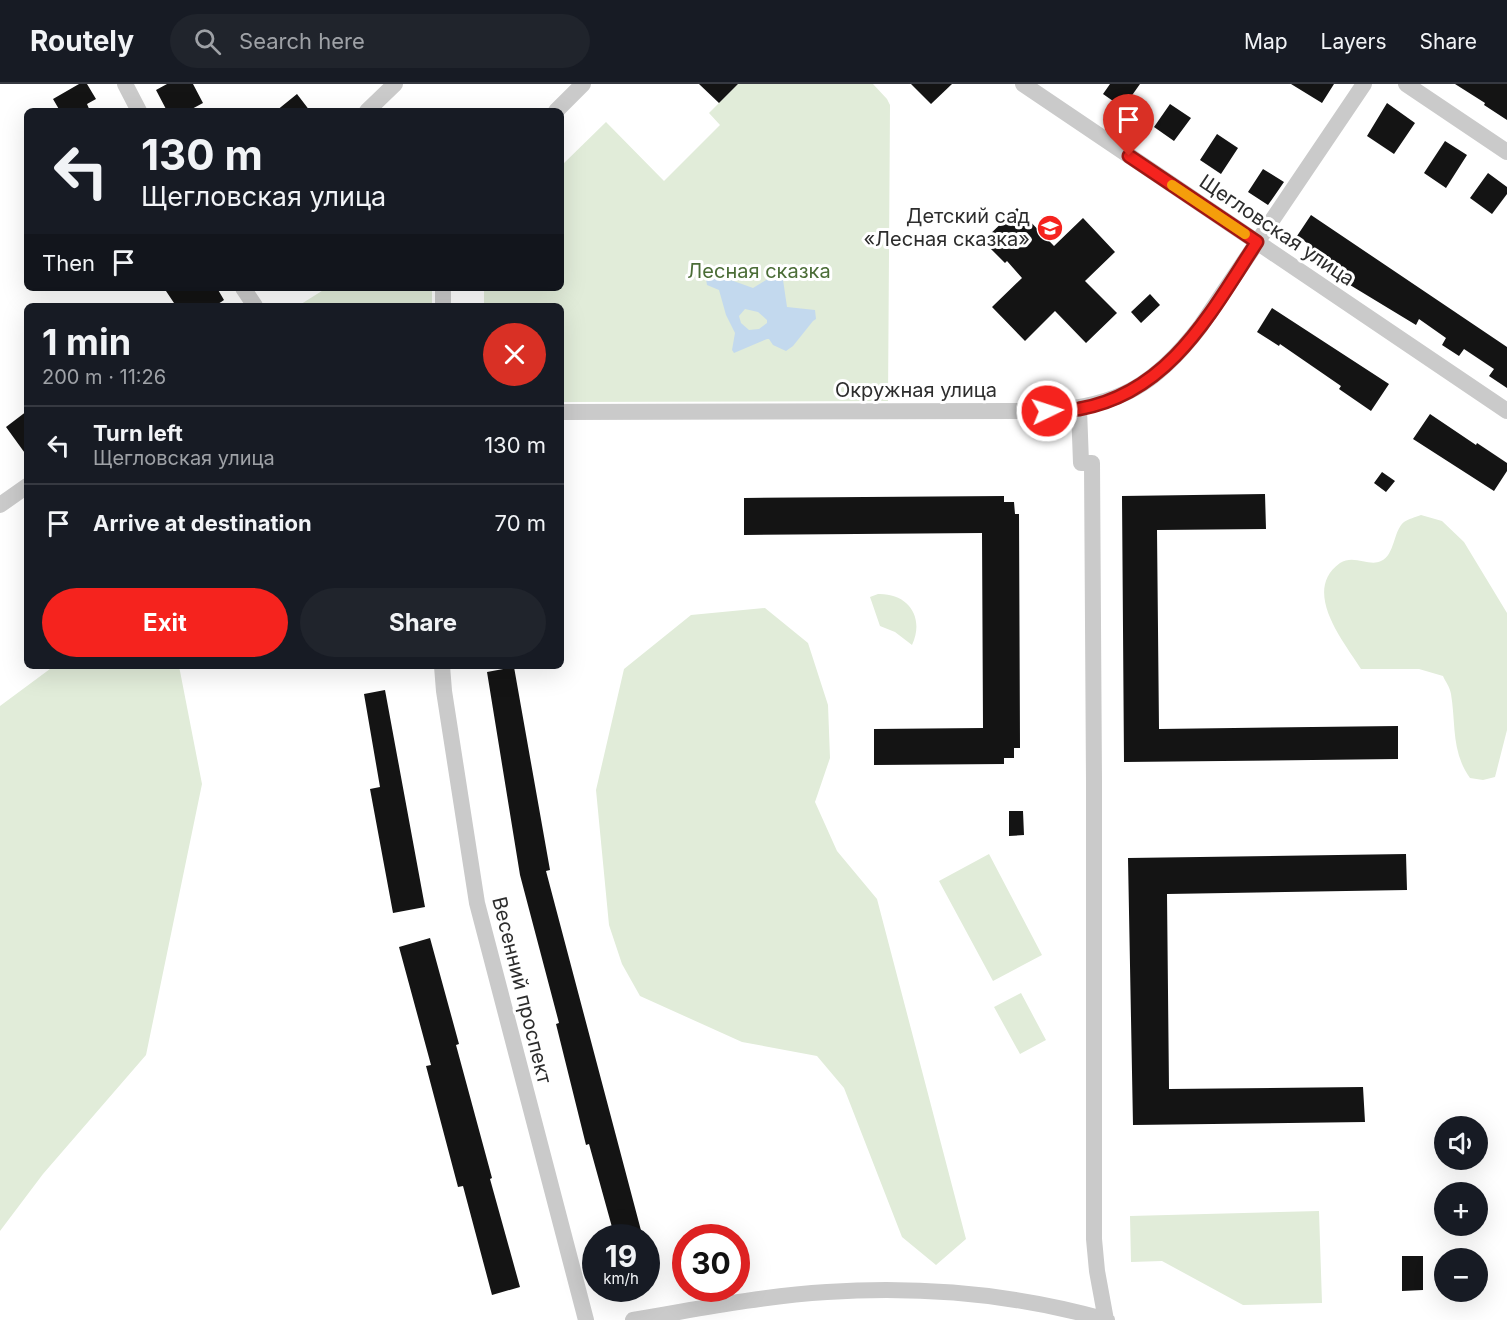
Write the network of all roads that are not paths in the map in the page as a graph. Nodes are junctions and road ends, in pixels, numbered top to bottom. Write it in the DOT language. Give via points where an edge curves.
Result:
graph roads {
  1 [pos="124,84"];
  2 [pos="395,84"];
  3 [pos="583,84"];
  4 [pos="1023,84"];
  5 [pos="1364,84"];
  6 [pos="1406,84"];
  7 [pos="137,108"];
  8 [pos="370,108"];
  9 [pos="559,108"];
  10 [pos="1507,152"];
  11 [pos="1257,242"];
  12 [pos="1079,409"];
  13 [pos="1507,411"];
  14 [pos="564,412"];
  15 [pos="24,488"];
  16 [pos="0,505"];
  17 [pos="442,669"];
  18 [pos="586,1320"];
  19 [pos="633,1320"];
  20 [pos="1106,1320"];
  1 -- 7 [label="street"];
  2 -- 8 [label="street"];
  3 -- 9 [label="street"];
  4 -- 11 [label="street, Щегловская улица"];
  5 -- 11 [label="street, Окружная улица"];
  6 -- 10 [label="street"];
  11 -- 12 [label="street, Окружная улица" via="1179,354 1141,386"];
  11 -- 13 [label="street, Щегловская улица"];
  12 -- 14 [label="street, Окружная улица"];
  12 -- 20 [label="street" via="1081,463 1092,463 1094,1239"];
  15 -- 16 [label="street"];
  17 -- 18 [label="street, Весенний проспект" via="477,903"];
  19 -- 20 [label="street" via="795,1295 897,1290 1013,1300"];
}
